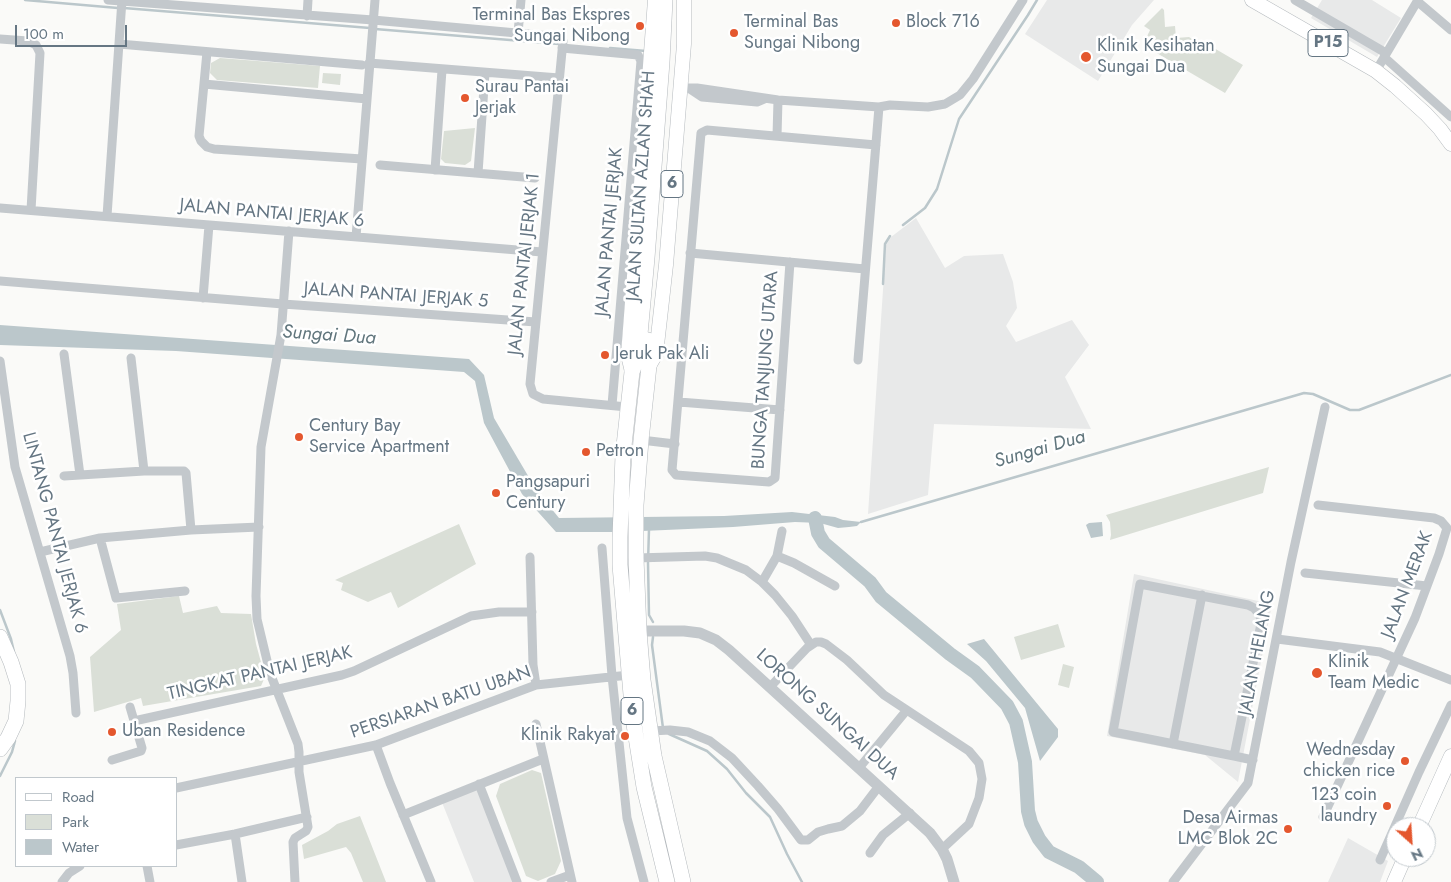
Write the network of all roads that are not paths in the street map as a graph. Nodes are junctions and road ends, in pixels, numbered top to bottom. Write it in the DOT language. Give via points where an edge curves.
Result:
graph roads {
  1 [pos="108,0"];
  2 [pos="308,0"];
  3 [pos="375,0"];
  4 [pos="521,0"];
  5 [pos="1023,0"];
  6 [pos="1252,0"];
  7 [pos="1295,0"];
  8 [pos="1418,1"];
  9 [pos="659,2"];
  10 [pos="680,3"];
  11 [pos="122,4"];
  12 [pos="307,16"];
  13 [pos="373,24"];
  14 [pos="1451,30"];
  15 [pos="518,33"];
  16 [pos="0,39"];
  17 [pos="119,44"];
  18 [pos="563,45"];
  19 [pos="207,52"];
  20 [pos="1385,55"];
  21 [pos="366,64"];
  22 [pos="442,70"];
  23 [pos="1376,71"];
  24 [pos="485,73"];
  25 [pos="559,78"];
  26 [pos="204,84"];
  27 [pos="685,89"];
  28 [pos="366,99"];
  29 [pos="778,100"];
  30 [pos="879,107"];
  31 [pos="1451,117"];
  32 [pos="777,136"];
  33 [pos="1451,144"];
  34 [pos="876,145"];
  35 [pos="362,159"];
  36 [pos="380,165"];
  37 [pos="435,170"];
  38 [pos="478,173"];
  39 [pos="535,178"];
  40 [pos="0,208"];
  41 [pos="31,210"];
  42 [pos="107,216"];
  43 [pos="209,225"];
  44 [pos="289,231"];
  45 [pos="356,237"];
  46 [pos="542,252"];
  47 [pos="690,253"];
  48 [pos="651,258"];
  49 [pos="790,262"];
  50 [pos="865,269"];
  51 [pos="0,281"];
  52 [pos="203,298"];
  53 [pos="283,304"];
  54 [pos="536,322"];
  55 [pos="64,354"];
  56 [pos="131,358"];
  57 [pos="858,360"];
  58 [pos="0,361"];
  59 [pos="649,366"];
  60 [pos="632,372"];
  61 [pos="679,402"];
  62 [pos="620,406"];
  63 [pos="1325,407"];
  64 [pos="780,410"];
  65 [pos="641,440"];
  66 [pos="675,444"];
  67 [pos="144,471"];
  68 [pos="80,475"];
  69 [pos="64,476"];
  70 [pos="1318,505"];
  71 [pos="259,527"];
  72 [pos="191,530"];
  73 [pos="782,531"];
  74 [pos="100,538"];
  75 [pos="602,548"];
  76 [pos="40,552"];
  77 [pos="777,556"];
  78 [pos="530,557"];
  79 [pos="645,557"];
  80 [pos="1305,572"];
  81 [pos="762,582"];
  82 [pos="835,586"];
  83 [pos="1427,586"];
  84 [pos="185,591"];
  85 [pos="1202,596"];
  86 [pos="532,612"];
  87 [pos="639,631"];
  88 [pos="0,637"];
  89 [pos="1277,639"];
  90 [pos="811,645"];
  91 [pos="1397,658"];
  92 [pos="629,675"];
  93 [pos="612,676"];
  94 [pos="1451,680"];
  95 [pos="536,685"];
  96 [pos="770,687"];
  97 [pos="275,689"];
  98 [pos="1451,705"];
  99 [pos="130,707"];
  100 [pos="906,711"];
  101 [pos="76,713"];
  102 [pos="134,721"];
  103 [pos="536,724"];
  104 [pos="660,730"];
  105 [pos="1174,744"];
  106 [pos="376,745"];
  107 [pos="0,749"];
  108 [pos="1234,756"];
  109 [pos="1451,756"];
  110 [pos="543,759"];
  111 [pos="112,760"];
  112 [pos="1253,760"];
  113 [pos="299,762"];
  114 [pos="859,768"];
  115 [pos="479,784"];
  116 [pos="879,786"];
  117 [pos="178,788"];
  118 [pos="910,813"];
  119 [pos="403,815"];
  120 [pos="307,817"];
  121 [pos="1424,817"];
  122 [pos="1324,818"];
  123 [pos="235,834"];
  124 [pos="178,845"];
  125 [pos="942,849"];
  126 [pos="870,853"];
  127 [pos="1380,860"];
  128 [pos="78,867"];
  129 [pos="147,867"];
  130 [pos="1401,867"];
  131 [pos="571,878"];
  132 [pos="62,882"];
  133 [pos="150,882"];
  134 [pos="242,882"];
  135 [pos="295,882"];
  136 [pos="431,882"];
  137 [pos="518,882"];
  138 [pos="551,882"];
  139 [pos="644,882"];
  140 [pos="667,882"];
  141 [pos="683,882"];
  142 [pos="954,882"];
  143 [pos="1173,882"];
  144 [pos="1394,882"];
  1 -- 11 [label="street"];
  2 -- 12 [label="street"];
  3 -- 13 [label="street"];
  4 -- 15 [label="street"];
  5 -- 30 [label="street" via="973,80 953,100 928,107"];
  6 -- 23 [label="main road, P15"];
  7 -- 20 [label="street"];
  8 -- 14 [label="street"];
  8 -- 20 [label="street"];
  9 -- 48 [label="highway, JALAN SULTAN AZLAN SHAH / 6" via="662,62"];
  9 -- 60 [label="main road, JALAN SULTAN AZLAN SHAH / 6" via="628,355"];
  10 -- 27 [label="main road, JALAN SULTAN AZLAN SHAH / 6"];
  10 -- 48 [label="highway, JALAN SULTAN AZLAN SHAH / 6"];
  11 -- 12 [label="street"];
  11 -- 17 [label="street"];
  12 -- 13 [label="street"];
  13 -- 15 [label="street"];
  13 -- 21 [label="street"];
  15 -- 18 [label="street" via="559,36"];
  16 -- 41 [label="street" via="28,41 36,45 40,53"];
  17 -- 19 [label="street"];
  17 -- 42 [label="street"];
  18 -- 25 [label="street, JALAN PANTAI JERJAK 1"];
  18 -- 62 [label="street, JALAN PANTAI JERJAK" via="638,55 641,61"];
  19 -- 21 [label="street"];
  19 -- 26 [label="street"];
  20 -- 23 [label="street"];
  20 -- 31 [label="street"];
  21 -- 22 [label="street"];
  21 -- 28 [label="street"];
  22 -- 24 [label="street"];
  22 -- 37 [label="street"];
  23 -- 33 [label="main road, P15" via="1426,114"];
  24 -- 25 [label="street"];
  24 -- 38 [label="street"];
  25 -- 46 [label="street, JALAN PANTAI JERJAK 1"];
  26 -- 28 [label="street"];
  26 -- 35 [label="street" via="199,136 207,147"];
  27 -- 29 [label="street"];
  27 -- 59 [label="main road, JALAN SULTAN AZLAN SHAH / 6" via="656,354"];
  28 -- 35 [label="street"];
  29 -- 30 [label="street"];
  29 -- 32 [label="street"];
  30 -- 34 [label="street"];
  32 -- 34 [label="street"];
  32 -- 47 [label="street" via="702,132"];
  34 -- 50 [label="street"];
  35 -- 45 [label="street"];
  36 -- 37 [label="street"];
  37 -- 38 [label="street"];
  38 -- 39 [label="street"];
  40 -- 41 [label="street, JALAN PANTAI JERJAK 6"];
  41 -- 42 [label="street, JALAN PANTAI JERJAK 6"];
  42 -- 43 [label="street, JALAN PANTAI JERJAK 6"];
  43 -- 44 [label="street, JALAN PANTAI JERJAK 6"];
  43 -- 52 [label="street"];
  44 -- 45 [label="street, JALAN PANTAI JERJAK 6"];
  44 -- 53 [label="street"];
  45 -- 46 [label="street, JALAN PANTAI JERJAK 6"];
  46 -- 54 [label="street, JALAN PANTAI JERJAK 1"];
  47 -- 49 [label="street"];
  47 -- 61 [label="street"];
  48 -- 59 [label="highway, JALAN SULTAN AZLAN SHAH / 6" via="646,354"];
  48 -- 60 [label="highway, JALAN SULTAN AZLAN SHAH / 6" via="638,356"];
  49 -- 50 [label="street"];
  49 -- 64 [label="street, BUNGA TANJUNG UTARA"];
  50 -- 57 [label="street"];
  51 -- 52 [label="street, JALAN PANTAI JERJAK 5"];
  52 -- 53 [label="street, JALAN PANTAI JERJAK 5"];
  53 -- 54 [label="street, JALAN PANTAI JERJAK 5"];
  53 -- 71 [label="street" via="281,335 262,447"];
  54 -- 62 [label="street, JALAN PANTAI JERJAK 1" via="530,384 533,394 543,399"];
  55 -- 68 [label="street"];
  56 -- 67 [label="street"];
  58 -- 76 [label="street, LINTANG PANTAI JERJAK 6" via="15,467"];
  59 -- 65 [label="highway, JALAN SULTAN AZLAN SHAH / 6"];
  60 -- 62 [label="highway, JALAN SULTAN AZLAN SHAH / 6"];
  61 -- 64 [label="street"];
  61 -- 66 [label="street"];
  62 -- 92 [label="highway, JALAN SULTAN AZLAN SHAH / 6" via="620,565"];
  63 -- 89 [label="street, JALAN HELANG"];
  64 -- 66 [label="street, BUNGA TANJUNG UTARA" via="774,480 769,482 676,475 672,470"];
  65 -- 66 [label="street"];
  65 -- 79 [label="highway, JALAN SULTAN AZLAN SHAH / 6" via="636,537"];
  67 -- 68 [label="street"];
  67 -- 72 [label="street" via="186,472"];
  68 -- 69 [label="street"];
  70 -- 83 [label="street, JALAN MERAK" via="1441,521 1447,528"];
  71 -- 72 [label="street"];
  71 -- 97 [label="street" via="257,619"];
  72 -- 74 [label="street"];
  73 -- 77 [label="street"];
  74 -- 76 [label="street"];
  74 -- 84 [label="street" via="116,598"];
  75 -- 93 [label="street"];
  76 -- 101 [label="street, LINTANG PANTAI JERJAK 6" via="72,664"];
  77 -- 81 [label="street"];
  77 -- 82 [label="street"];
  78 -- 86 [label="street"];
  79 -- 81 [label="street" via="717,558 746,570"];
  79 -- 87 [label="highway, JALAN SULTAN AZLAN SHAH / 6"];
  80 -- 83 [label="street"];
  81 -- 90 [label="street" via="792,616"];
  83 -- 91 [label="street, JALAN MERAK"];
  85 -- 105 [label="street"];
  85 -- 105 [label="street" via="1140,584 1112,732"];
  85 -- 108 [label="street" via="1248,605 1258,611 1262,620"];
  86 -- 95 [label="street"];
  86 -- 97 [label="street, TINGKAT PANTAI JERJAK" via="471,616 354,671"];
  87 -- 96 [label="street, LORONG SUNGAI DUA" via="700,633 729,650"];
  87 -- 104 [label="highway, JALAN SULTAN AZLAN SHAH / 6" via="643,680"];
  88 -- 107 [label="highway" via="18,684 16,720"];
  89 -- 91 [label="street" via="1374,651"];
  89 -- 112 [label="street, JALAN HELANG"];
  90 -- 96 [label="street"];
  90 -- 100 [label="street" via="826,644"];
  91 -- 94 [label="street"];
  91 -- 122 [label="street, JALAN MERAK"];
  92 -- 93 [label="street, PERSIARAN BATU UBAN"];
  92 -- 140 [label="highway, JALAN SULTAN AZLAN SHAH / 6" via="638,750"];
  93 -- 95 [label="street, PERSIARAN BATU UBAN"];
  93 -- 139 [label="street" via="627,818"];
  95 -- 106 [label="street, PERSIARAN BATU UBAN"];
  96 -- 114 [label="street, LORONG SUNGAI DUA"];
  97 -- 102 [label="street, TINGKAT PANTAI JERJAK"];
  97 -- 113 [label="street" via="298,744"];
  98 -- 127 [label="street"];
  99 -- 102 [label="street"];
  100 -- 114 [label="street"];
  100 -- 125 [label="street" via="969,751 979,763 982,779 979,798 969,824"];
  102 -- 111 [label="street" via="141,751"];
  103 -- 110 [label="street"];
  104 -- 116 [label="street" via="688,732 710,741 732,758 801,840 808,840 828,828 842,826"];
  104 -- 141 [label="highway, JALAN SULTAN AZLAN SHAH / 6" via="660,786"];
  105 -- 108 [label="street"];
  106 -- 113 [label="street, PERSIARAN BATU UBAN"];
  106 -- 119 [label="street"];
  108 -- 112 [label="street"];
  109 -- 121 [label="main road"];
  110 -- 115 [label="street"];
  110 -- 131 [label="street"];
  112 -- 143 [label="street, JALAN HELANG" via="1244,790"];
  113 -- 117 [label="street, PERSIARAN BATU UBAN"];
  113 -- 120 [label="street"];
  114 -- 116 [label="street, LORONG SUNGAI DUA"];
  115 -- 119 [label="street"];
  115 -- 137 [label="street"];
  116 -- 118 [label="street, LORONG SUNGAI DUA"];
  118 -- 125 [label="street, LORONG SUNGAI DUA"];
  118 -- 126 [label="street" via="883,835"];
  119 -- 136 [label="street"];
  120 -- 123 [label="street"];
  120 -- 135 [label="street" via="306,831 294,842"];
  123 -- 124 [label="street"];
  123 -- 134 [label="street"];
  125 -- 142 [label="street, LORONG SUNGAI DUA"];
  128 -- 132 [label="street" via="69,872"];
  129 -- 133 [label="street"];
  130 -- 144 [label="main road"];
  131 -- 138 [label="street"];
}
